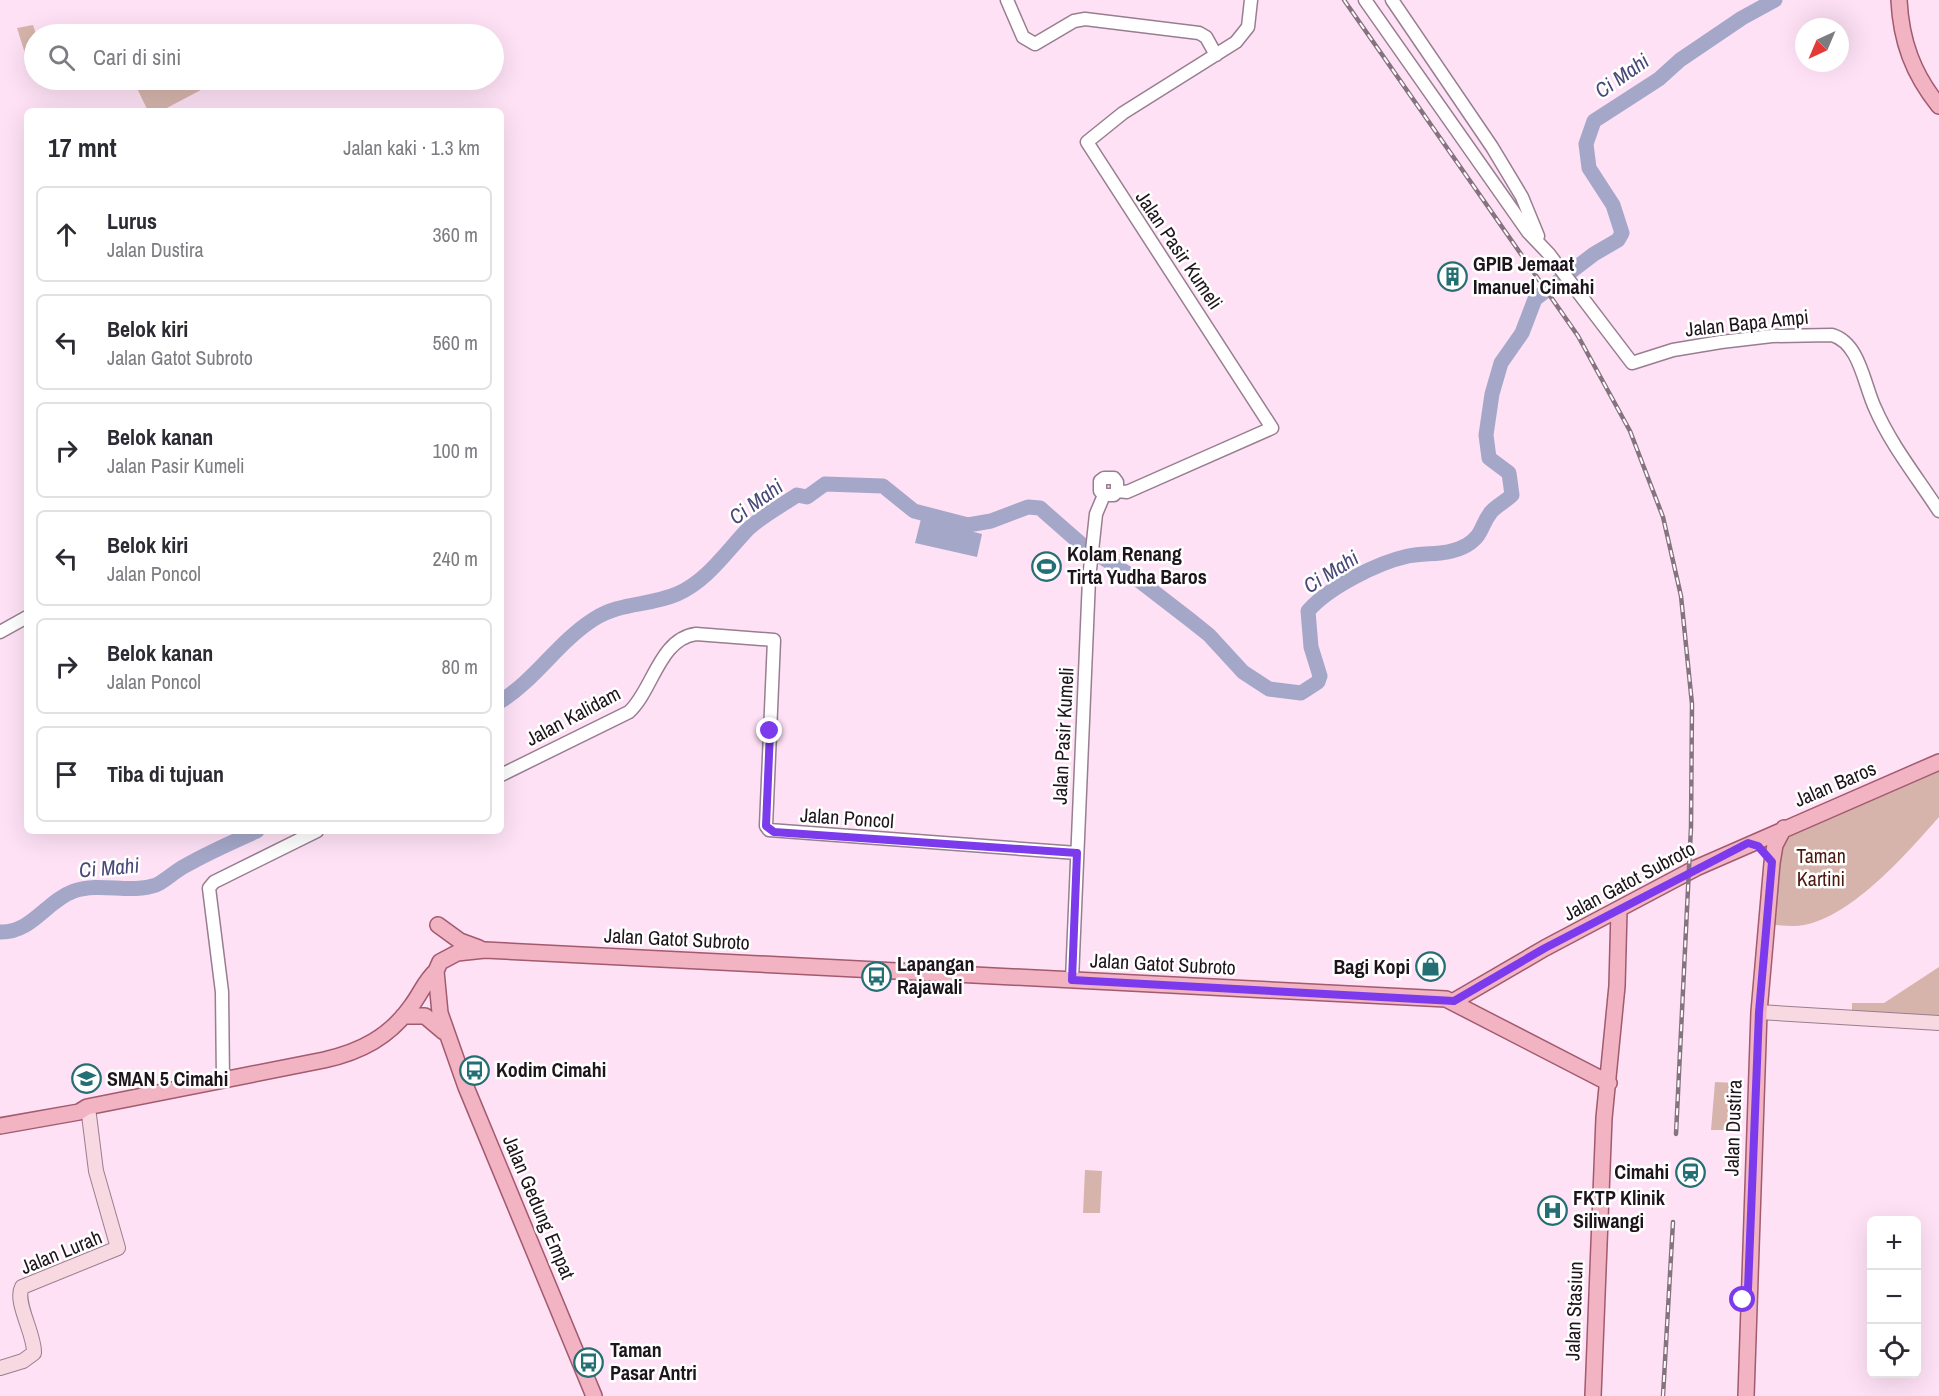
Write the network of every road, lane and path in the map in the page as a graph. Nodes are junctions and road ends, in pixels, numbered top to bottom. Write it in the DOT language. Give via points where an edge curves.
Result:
graph roads {
  1 [pos="1007,0"];
  2 [pos="1251,0"];
  3 [pos="1365,0"];
  4 [pos="1392,0"];
  5 [pos="1899,0"];
  6 [pos="1216,55"];
  7 [pos="1939,106"];
  8 [pos="1550,254"];
  9 [pos="1939,511"];
  10 [pos="24,619"];
  11 [pos="0,632"];
  12 [pos="774,640"];
  13 [pos="1939,762"];
  14 [pos="504,774"];
  15 [pos="1784,828"];
  16 [pos="311,834"];
  17 [pos="1748,843"];
  18 [pos="1077,853"];
  19 [pos="1772,862"];
  20 [pos="1619,910"];
  21 [pos="438,925"];
  22 [pos="485,950"];
  23 [pos="437,978"];
  24 [pos="1072,980"];
  25 [pos="1477,987"];
  26 [pos="1454,1001"];
  27 [pos="1474,1012"];
  28 [pos="1759,1012"];
  29 [pos="410,1016"];
  30 [pos="1939,1023"];
  31 [pos="446,1034"];
  32 [pos="1608,1083"];
  33 [pos="218,1085"];
  34 [pos="84,1114"];
  35 [pos="0,1126"];
  36 [pos="1748,1289"];
  37 [pos="0,1368"];
  38 [pos="593,1392"];
  39 [pos="605,1396"];
  40 [pos="1593,1396"];
  41 [pos="1737,1396"];
  42 [pos="1746,1396"];
  1 -- 6 [label="street" via="1023,37 1035,44 1074,21 1085,19 1199,33 1206,37"];
  2 -- 6 [label="street, Jalan Pasir Kumeli" via="1248,27 1243,35"];
  3 -- 8 [label="street, Jalan Bapa Ampi" via="1528,232"];
  4 -- 8 [label="street, Jalan Bapa Ampi" via="1492,147"];
  5 -- 7 [label="main road" via="1903,38 1911,64"];
  6 -- 18 [label="street, Jalan Pasir Kumeli" via="1123,113 1089,138 1087,145 1272,428 1127,492 1104,495 1096,514 1092,549"];
  8 -- 9 [label="street, Jalan Bapa Ampi" via="1632,363 1673,350 1757,338 1832,335 1843,339 1860,366 1884,426"];
  10 -- 11 [label="street"];
  12 -- 14 [label="street, Jalan Kalidam" via="684,636 667,652 643,697 629,712"];
  12 -- 18 [label="street, Jalan Poncol" via="766,826 769,830"];
  13 -- 15 [label="main road, Jalan Baros"];
  15 -- 17 [label="main road, Jalan Baros"];
  15 -- 19 [label="main road, Jalan Dustira"];
  16 -- 33 [label="street" via="209,888 222,992"];
  17 -- 19 [label="main road" via="1758,846"];
  17 -- 20 [label="main road, Jalan Gatot Subroto"];
  18 -- 24 [label="street, Jalan Pasir Kumeli"];
  19 -- 28 [label="main road, Jalan Dustira"];
  20 -- 25 [label="main road, Jalan Gatot Subroto"];
  20 -- 32 [label="main road, Jalan Stasiun"];
  21 -- 22 [label="main road" via="460,941"];
  22 -- 23 [label="main road, Jalan Gatot Subroto" via="447,957 440,962"];
  22 -- 24 [label="main road, Jalan Gatot Subroto"];
  23 -- 29 [label="main road, Jalan Gatot Subroto" via="427,979"];
  23 -- 31 [label="main road, Jalan Gedung Empat"];
  24 -- 26 [label="main road, Jalan Gatot Subroto"];
  25 -- 26 [label="main road, Jalan Gatot Subroto"];
  25 -- 27 [label="main road" via="1470,997"];
  26 -- 27 [label="main road"];
  27 -- 32 [label="main road"];
  28 -- 30 [label="main road"];
  28 -- 36 [label="main road, Jalan Dustira"];
  29 -- 31 [label="main road" via="433,1020"];
  29 -- 33 [label="main road, Jalan Gatot Subroto" via="358,1051 282,1074"];
  31 -- 38 [label="main road, Jalan Gedung Empat"];
  32 -- 40 [label="main road, Jalan Stasiun"];
  33 -- 34 [label="main road, Jalan Gatot Subroto" via="87,1107"];
  34 -- 35 [label="main road, Jalan Gatot Subroto"];
  34 -- 37 [label="main road, Jalan Lurah" via="118,1248 22,1287 20,1296 34,1353"];
  36 -- 41 [label="main road" via="1743,1300"];
  36 -- 42 [label="main road, Jalan Dustira" via="1751,1301"];
  38 -- 39 [label="main road"];
}
